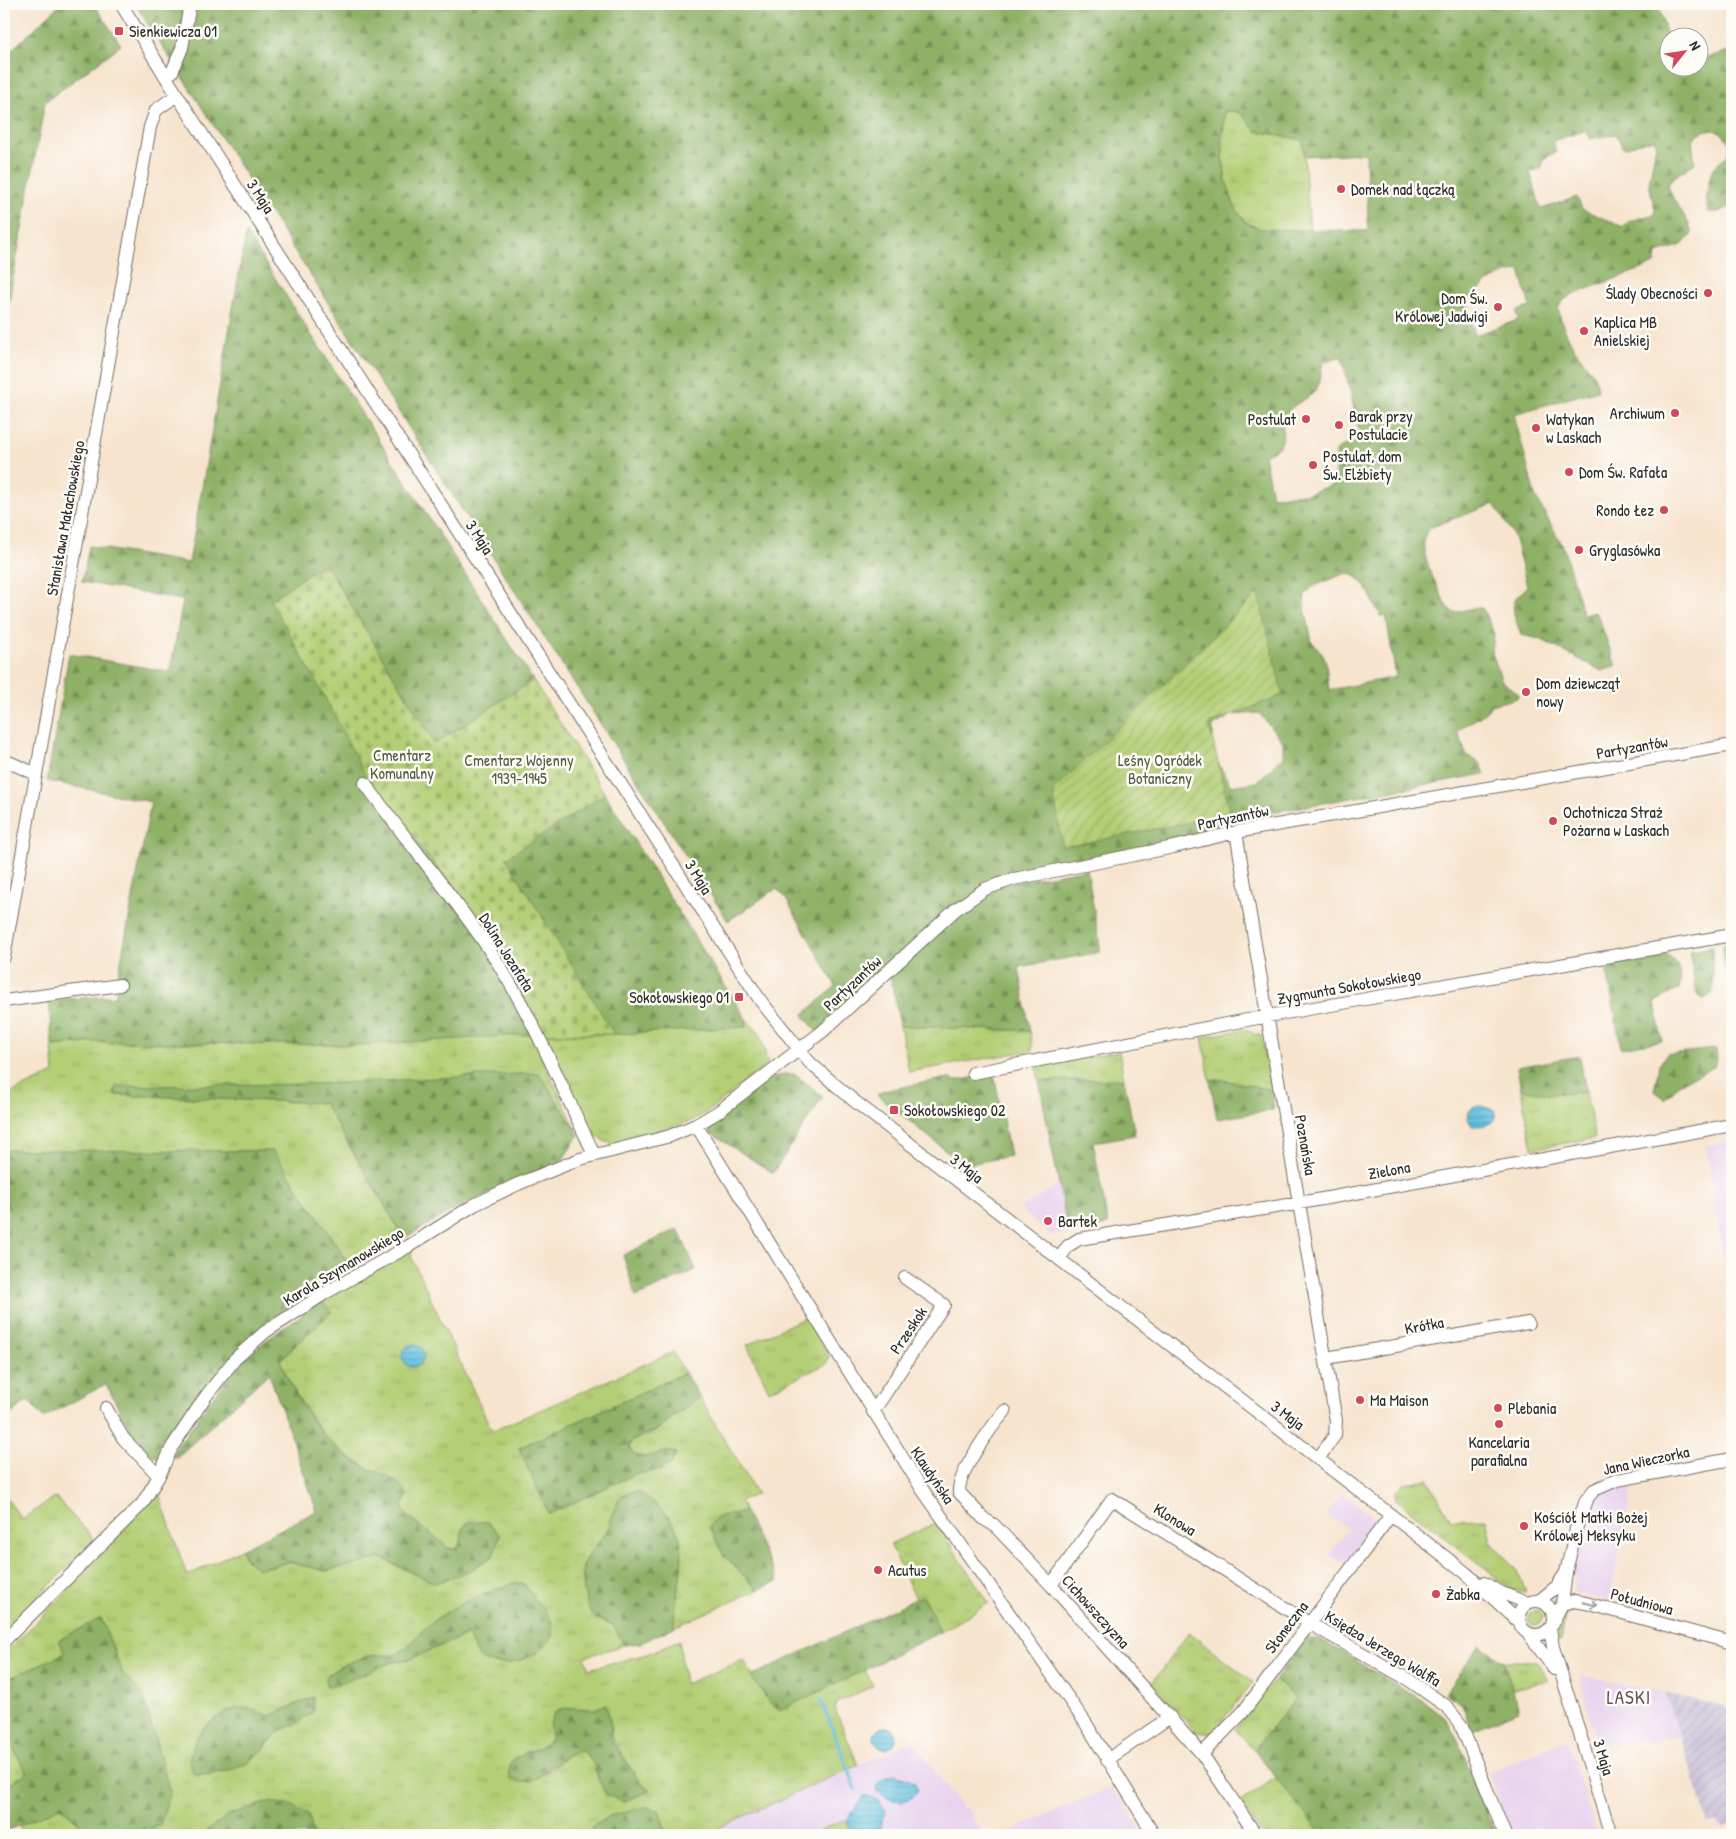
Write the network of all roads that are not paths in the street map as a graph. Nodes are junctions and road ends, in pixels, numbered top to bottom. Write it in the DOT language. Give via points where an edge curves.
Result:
graph roads {
  1 [pos="121,4"];
  2 [pos="190,4"];
  3 [pos="172,72"];
  4 [pos="177,95"];
  5 [pos="1732,745"];
  6 [pos="4,760"];
  7 [pos="36,774"];
  8 [pos="365,783"];
  9 [pos="1236,832"];
  10 [pos="1732,935"];
  11 [pos="4,957"];
  12 [pos="120,985"];
  13 [pos="4,1001"];
  14 [pos="1268,1016"];
  15 [pos="799,1050"];
  16 [pos="973,1073"];
  17 [pos="696,1125"];
  18 [pos="1732,1125"];
  19 [pos="594,1154"];
  20 [pos="1300,1203"];
  21 [pos="1059,1259"];
  22 [pos="905,1278"];
  23 [pos="1528,1323"];
  24 [pos="1326,1358"];
  25 [pos="106,1408"];
  26 [pos="1005,1411"];
  27 [pos="873,1412"];
  28 [pos="1318,1459"];
  29 [pos="1732,1459"];
  30 [pos="159,1476"];
  31 [pos="1391,1515"];
  32 [pos="1566,1572"];
  33 [pos="1466,1573"];
  34 [pos="1051,1585"];
  35 [pos="1533,1602"];
  36 [pos="1562,1604"];
  37 [pos="1310,1623"];
  38 [pos="1552,1625"];
  39 [pos="1524,1628"];
  40 [pos="4,1641"];
  41 [pos="1732,1642"];
  42 [pos="1565,1688"];
  43 [pos="1170,1717"];
  44 [pos="1202,1754"];
  45 [pos="1107,1760"];
  46 [pos="1154,1835"];
  47 [pos="1256,1835"];
  48 [pos="1505,1835"];
  49 [pos="1611,1835"];
  1 -- 4 [label="street, 3 Maja"];
  2 -- 3 [label="street" via="182,48"];
  4 -- 7 [label="street, Stanisława Małachowskiego" via="156,110 150,127"];
  4 -- 15 [label="street, 3 Maja" via="713,930 776,1023"];
  5 -- 9 [label="street, Partyzantów"];
  6 -- 7 [label="street"];
  7 -- 11 [label="street, Stanisława Małachowskiego"];
  8 -- 19 [label="street, Dolina Jozafata" via="442,884 513,988"];
  9 -- 14 [label="street, Poznańska"];
  9 -- 15 [label="street, Partyzantów" via="1014,879 985,889 956,910"];
  10 -- 14 [label="street, Zygmunta Sokołowskiego"];
  12 -- 13 [label="street"];
  14 -- 16 [label="street, Zygmunta Sokołowskiego"];
  14 -- 20 [label="street, Poznańska"];
  15 -- 17 [label="street, Karola Szymanowskiego"];
  15 -- 21 [label="street, 3 Maja" via="838,1088"];
  17 -- 19 [label="street, Karola Szymanowskiego" via="636,1146"];
  17 -- 27 [label="street, Klaudyńska"];
  18 -- 20 [label="street, Zielona"];
  19 -- 30 [label="street, Karola Szymanowskiego" via="474,1205 265,1332 235,1359 206,1396 172,1447"];
  20 -- 21 [label="street, Zielona" via="1079,1239 1068,1246"];
  20 -- 24 [label="street, Poznańska"];
  21 -- 28 [label="street, 3 Maja"];
  22 -- 27 [label="street, Przeskok" via="944,1305"];
  23 -- 24 [label="street, Krótka"];
  24 -- 28 [label="street, Poznańska" via="1336,1430"];
  25 -- 30 [label="street" via="123,1438"];
  26 -- 34 [label="street, Cichowszczyzna" via="994,1423 961,1478 959,1492"];
  27 -- 45 [label="street, Klaudyńska" via="922,1489 1085,1722"];
  28 -- 31 [label="street, 3 Maja"];
  29 -- 32 [label="street, Jana Wieczorka" via="1600,1486 1583,1508"];
  30 -- 40 [label="street, Karola Szymanowskiego" via="142,1504"];
  31 -- 33 [label="street, 3 Maja"];
  31 -- 37 [label="street, Słoneczna"];
  32 -- 35 [label="street, Jana Wieczorka" via="1557,1586"];
  32 -- 36 [label="street, Jana Wieczorka"];
  33 -- 35 [label="street, 3 Maja" via="1502,1594"];
  33 -- 39 [label="street, 3 Maja"];
  34 -- 37 [label="street, Klonowa" via="1112,1499"];
  34 -- 43 [label="street, Cichowszczyzna"];
  35 -- 38 [label="street" via="1549,1606"];
  35 -- 39 [label="street" via="1520,1612"];
  36 -- 38 [label="street"];
  36 -- 41 [label="street, Południowa, one-way" via="1586,1603"];
  37 -- 44 [label="street, Słoneczna" via="1243,1712"];
  37 -- 48 [label="street, Księdza Jerzego Wolffa" via="1409,1680 1446,1706 1461,1725"];
  38 -- 39 [label="street" via="1540,1635"];
  38 -- 42 [label="street, 3 Maja" via="1553,1647"];
  39 -- 42 [label="street, 3 Maja" via="1541,1648"];
  42 -- 49 [label="street, 3 Maja"];
  43 -- 44 [label="street, Cichowszczyzna"];
  43 -- 45 [label="street"];
  44 -- 47 [label="street, Cichowszczyzna"];
  45 -- 46 [label="street, Klaudyńska"];
}
